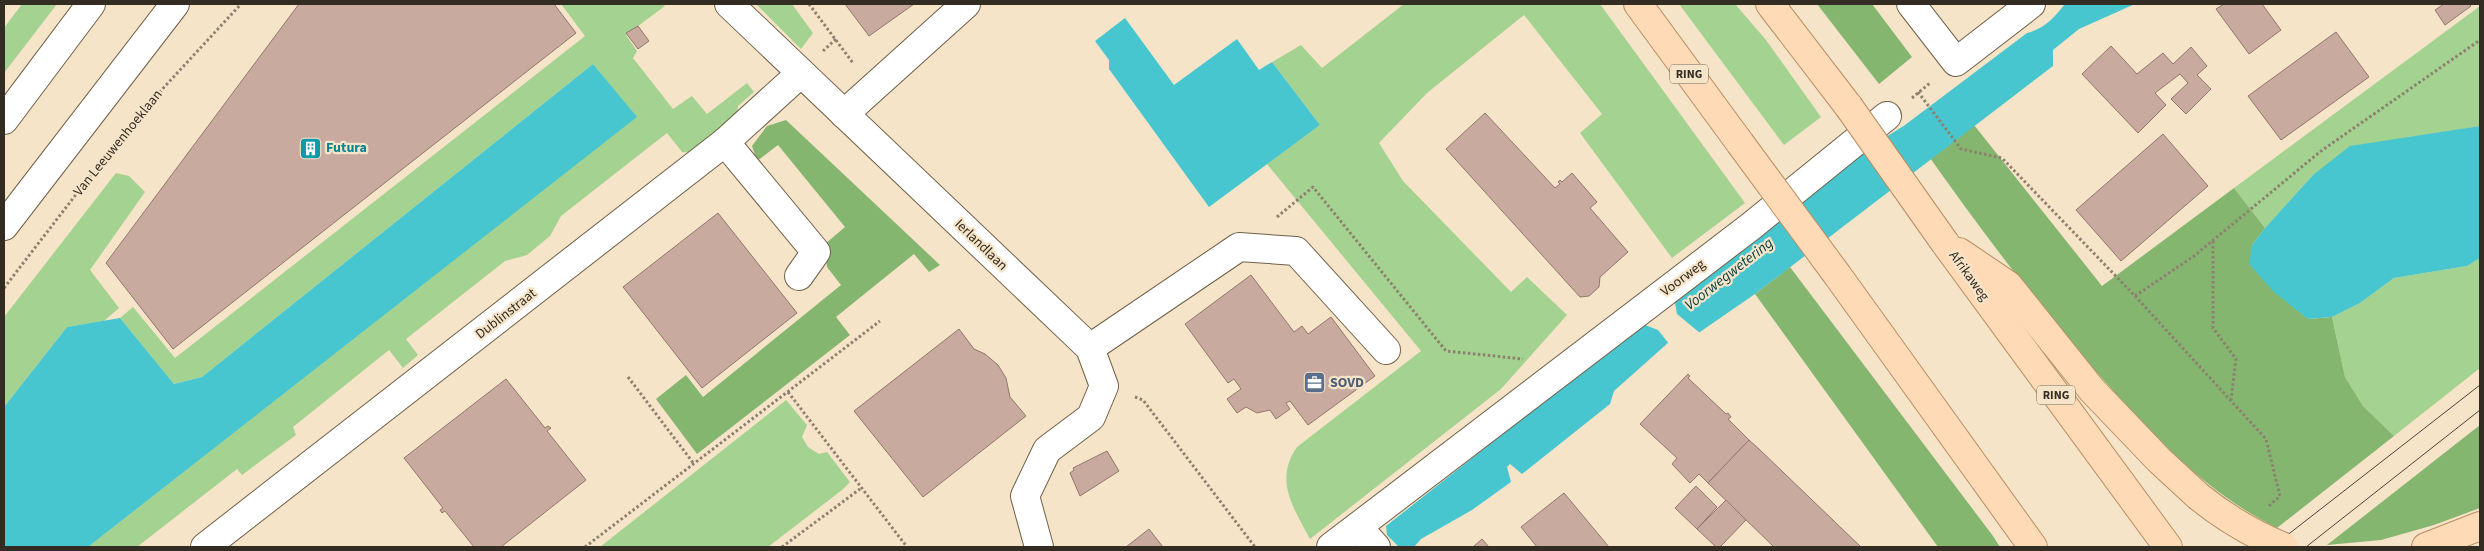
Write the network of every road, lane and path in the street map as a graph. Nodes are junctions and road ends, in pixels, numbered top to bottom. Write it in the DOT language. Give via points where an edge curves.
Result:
graph roads {
  1 [pos="91,4"];
  2 [pos="175,4"];
  3 [pos="241,4"];
  4 [pos="729,4"];
  5 [pos="966,4"];
  6 [pos="1638,4"];
  7 [pos="1770,4"];
  8 [pos="1911,4"];
  9 [pos="2031,4"];
  10 [pos="2480,40"];
  11 [pos="1956,62"];
  12 [pos="800,73"];
  13 [pos="1918,92"];
  14 [pos="844,114"];
  15 [pos="1887,116"];
  16 [pos="4,120"];
  17 [pos="725,142"];
  18 [pos="4,226"];
  19 [pos="2213,241"];
  20 [pos="1945,243"];
  21 [pos="1239,247"];
  22 [pos="799,276"];
  23 [pos="4,288"];
  24 [pos="2135,296"];
  25 [pos="880,320"];
  26 [pos="1090,348"];
  27 [pos="1386,350"];
  28 [pos="1572,364"];
  29 [pos="628,377"];
  30 [pos="1104,386"];
  31 [pos="788,392"];
  32 [pos="2231,401"];
  33 [pos="694,464"];
  34 [pos="860,489"];
  35 [pos="2266,508"];
  36 [pos="2480,526"];
  37 [pos="1366,536"];
  38 [pos="205,547"];
  39 [pos="585,547"];
  40 [pos="782,547"];
  41 [pos="907,547"];
  42 [pos="1039,547"];
  43 [pos="1255,547"];
  44 [pos="1332,547"];
  45 [pos="2033,547"];
  46 [pos="2168,547"];
  47 [pos="2284,547"];
  48 [pos="2426,547"];
  1 -- 16 [label="street"];
  2 -- 18 [label="street"];
  3 -- 23 [label="path, Van Leeuwenhoeklaan" via="131,123"];
  4 -- 12 [label="street, Ierlandlaan"];
  5 -- 14 [label="street"];
  6 -- 45 [label="main road, RING, bridge"];
  7 -- 20 [label="main road, Afrikaweg / RING, bridge" via="1849,107"];
  8 -- 11 [label="street"];
  9 -- 11 [label="street"];
  10 -- 19 [label="path" via="2321,151"];
  11 -- 13 [label="path"];
  12 -- 14 [label="street, Ierlandlaan"];
  12 -- 17 [label="street, Dublinstraat"];
  13 -- 15 [label="path"];
  13 -- 24 [label="path" via="1961,148 2002,158"];
  14 -- 26 [label="street, Ierlandlaan"];
  15 -- 28 [label="street, Voorweg"];
  17 -- 22 [label="street" via="816,252"];
  17 -- 38 [label="street, Dublinstraat"];
  19 -- 24 [label="path"];
  19 -- 32 [label="path" via="2214,328 2236,360"];
  20 -- 46 [label="main road, Afrikaweg / RING"];
  20 -- 47 [label="main road, bridge" via="2008,285 2092,390 2198,496 2251,533"];
  21 -- 26 [label="street"];
  21 -- 27 [label="street" via="1296,251"];
  21 -- 28 [label="path" via="1313,187 1446,351"];
  24 -- 32 [label="path"];
  25 -- 31 [label="path"];
  26 -- 30 [label="street, Ierlandlaan"];
  28 -- 37 [label="street, Voorweg"];
  29 -- 33 [label="path"];
  30 -- 42 [label="street" via="1091,417 1047,450 1025,496"];
  30 -- 43 [label="path" via="1143,400"];
  31 -- 33 [label="path"];
  31 -- 34 [label="path"];
  32 -- 35 [label="path" via="2266,439 2280,496"];
  33 -- 39 [label="path"];
  34 -- 40 [label="path"];
  34 -- 41 [label="path"];
  36 -- 48 [label="main road"];
  37 -- 44 [label="street, Voorweg"];
}
